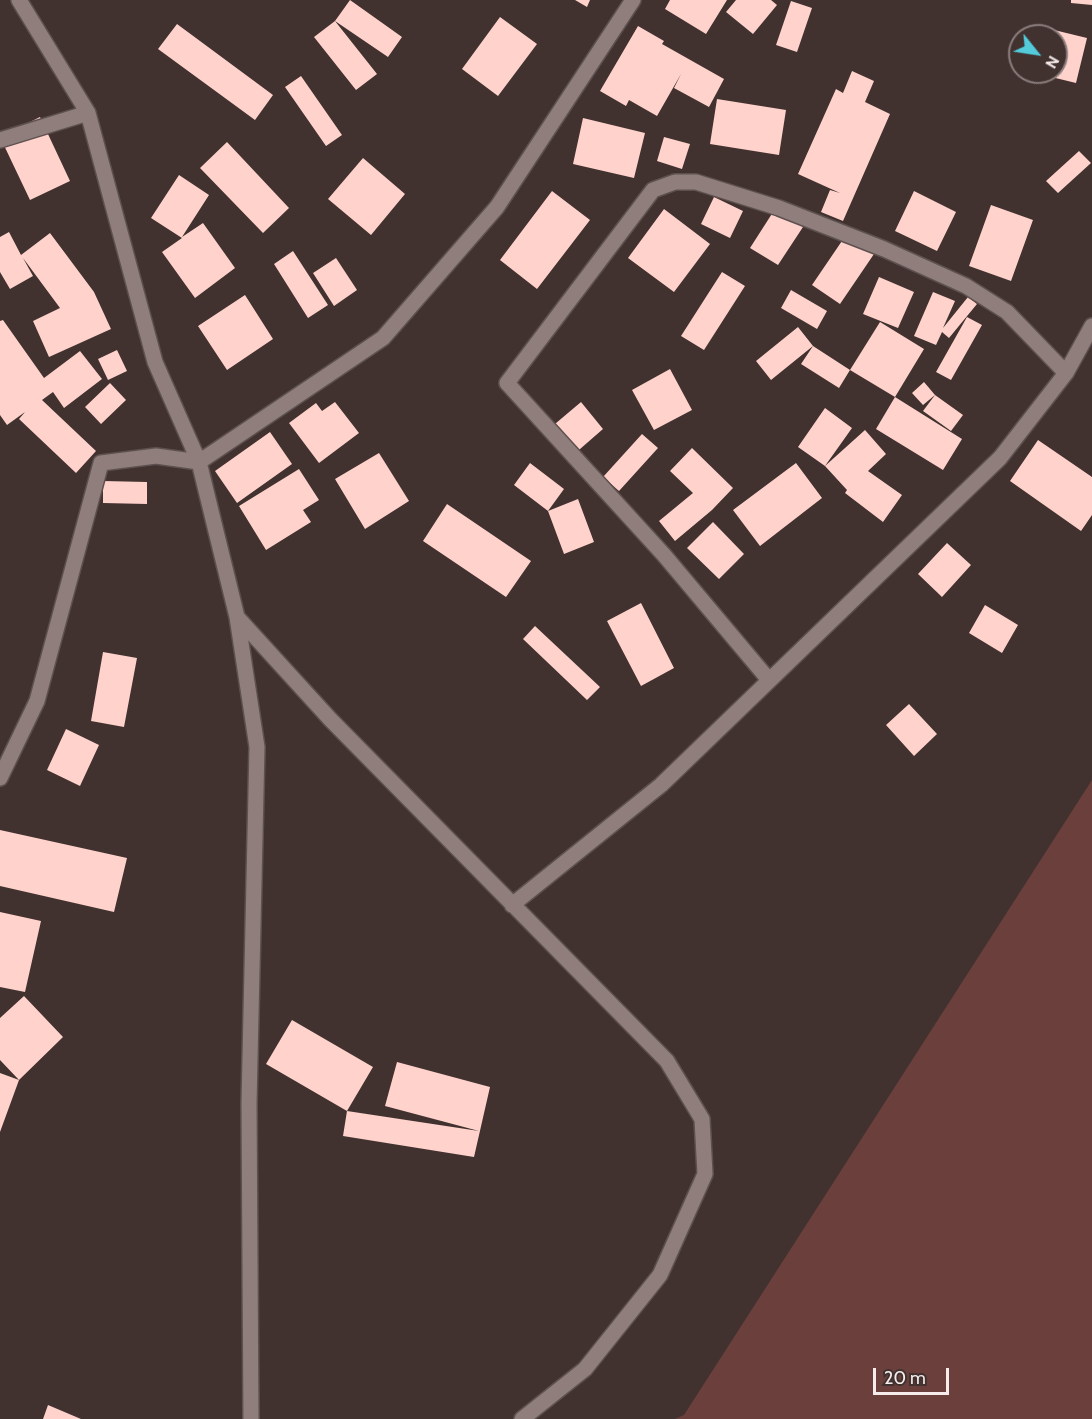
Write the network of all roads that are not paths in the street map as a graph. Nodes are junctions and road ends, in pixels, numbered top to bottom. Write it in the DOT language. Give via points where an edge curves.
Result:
graph roads {
  1 [pos="20,0"];
  2 [pos="633,0"];
  3 [pos="88,113"];
  4 [pos="0,140"];
  5 [pos="1092,326"];
  6 [pos="1066,374"];
  7 [pos="199,462"];
  8 [pos="237,617"];
  9 [pos="769,680"];
  10 [pos="0,778"];
  11 [pos="512,905"];
  12 [pos="251,1419"];
  13 [pos="522,1419"];
  1 -- 3 [label="street"];
  2 -- 7 [label="street" via="497,207 382,338"];
  3 -- 4 [label="street"];
  3 -- 7 [label="street" via="155,362"];
  5 -- 6 [label="street"];
  6 -- 9 [label="street" via="1000,458"];
  6 -- 9 [label="street" via="1007,312 966,286 885,249 779,208 696,182 675,182 653,190 507,383 664,555"];
  7 -- 8 [label="street"];
  7 -- 10 [label="street" via="156,456 101,463 37,701"];
  8 -- 11 [label="street" via="330,719"];
  8 -- 12 [label="street" via="257,747 249,1103"];
  9 -- 11 [label="street" via="661,785"];
  11 -- 13 [label="street" via="667,1061 702,1119 705,1174 660,1275 585,1369"];
}
